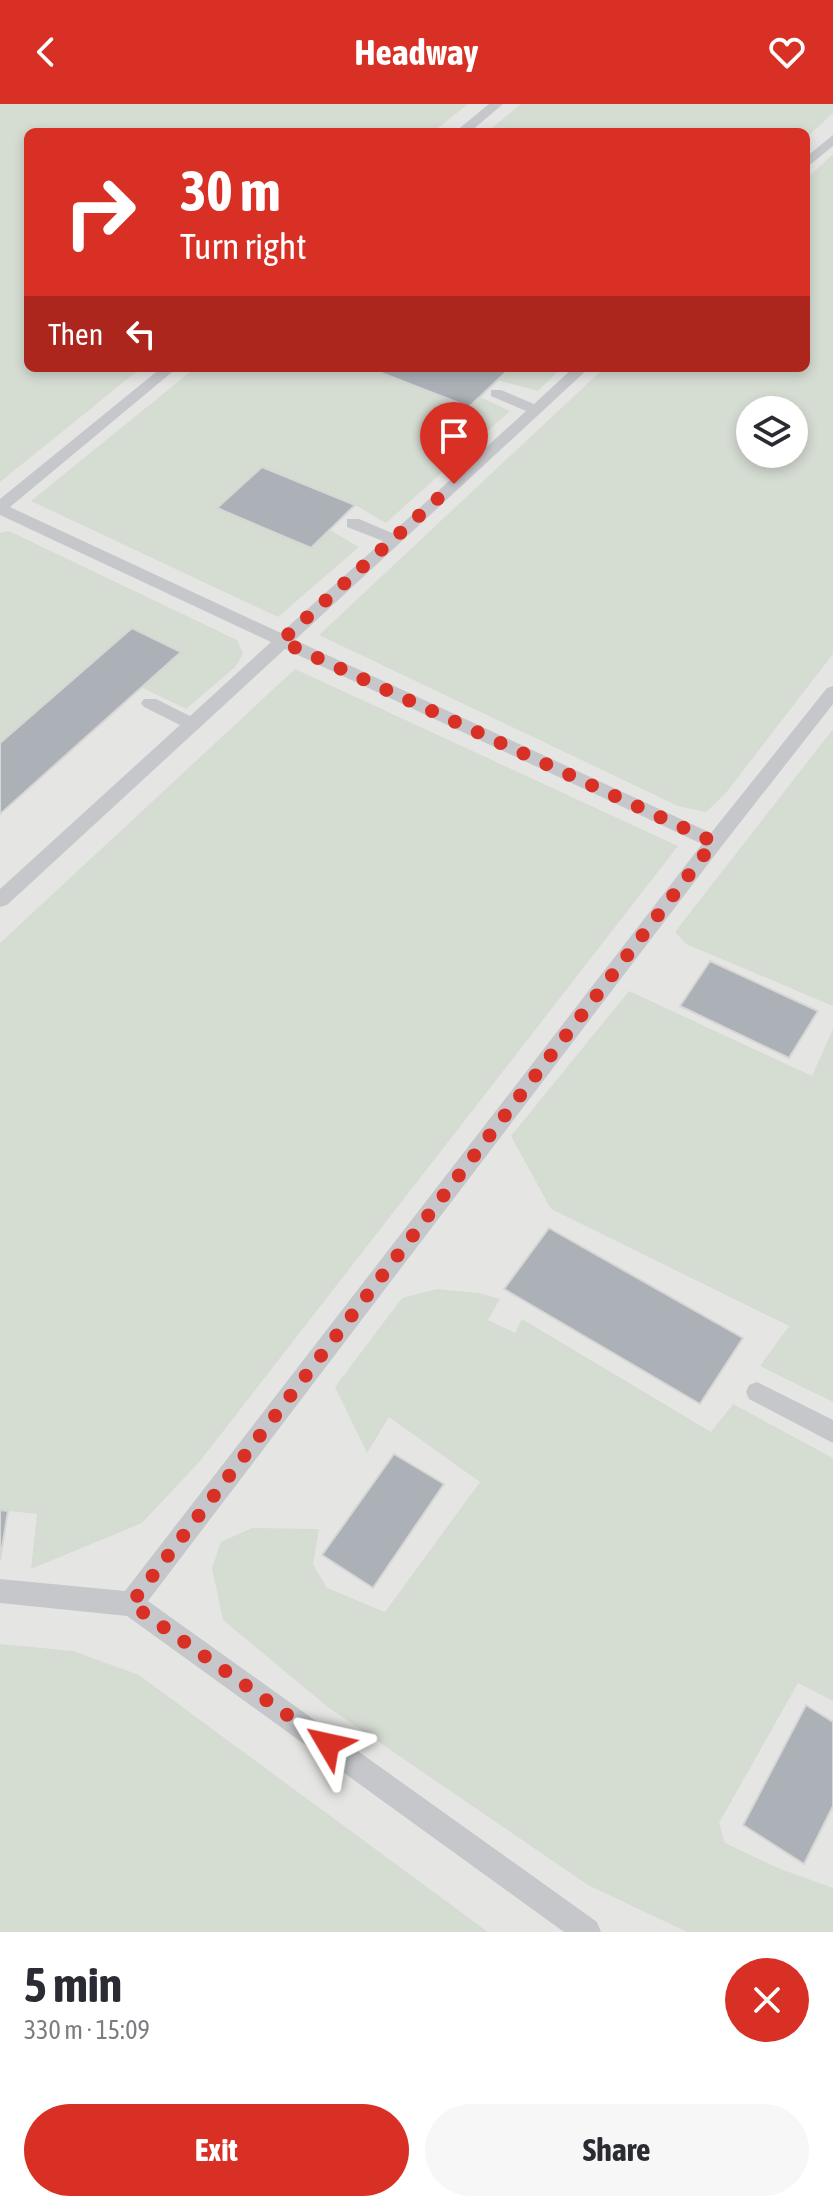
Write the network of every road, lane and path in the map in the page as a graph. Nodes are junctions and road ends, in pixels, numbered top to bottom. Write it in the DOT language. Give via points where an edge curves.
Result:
graph roads {
  1 [pos="497,104"];
  2 [pos="467,128"];
  3 [pos="833,139"];
  4 [pos="810,160"];
  5 [pos="165,372"];
  6 [pos="578,372"];
  7 [pos="496,393"];
  8 [pos="536,410"];
  9 [pos="0,508"];
  10 [pos="353,523"];
  11 [pos="393,539"];
  12 [pos="281,641"];
  13 [pos="833,692"];
  14 [pos="150,703"];
  15 [pos="192,724"];
  16 [pos="714,842"];
  17 [pos="0,900"];
  18 [pos="757,1392"];
  19 [pos="833,1432"];
  20 [pos="0,1591"];
  21 [pos="131,1604"];
  22 [pos="587,1932"];
  1 -- 2 [label="lane"];
  3 -- 4 [label="lane"];
  5 -- 9 [label="lane"];
  6 -- 8 [label="lane"];
  7 -- 8 [label="lane"];
  8 -- 11 [label="lane"];
  9 -- 12 [label="lane"];
  10 -- 11 [label="lane"];
  11 -- 12 [label="lane"];
  12 -- 15 [label="lane"];
  12 -- 16 [label="lane"];
  13 -- 16 [label="lane"];
  14 -- 15 [label="lane"];
  15 -- 17 [label="lane"];
  16 -- 21 [label="lane"];
  18 -- 19 [label="lane"];
  20 -- 21 [label="lane"];
  21 -- 22 [label="lane"];
}
